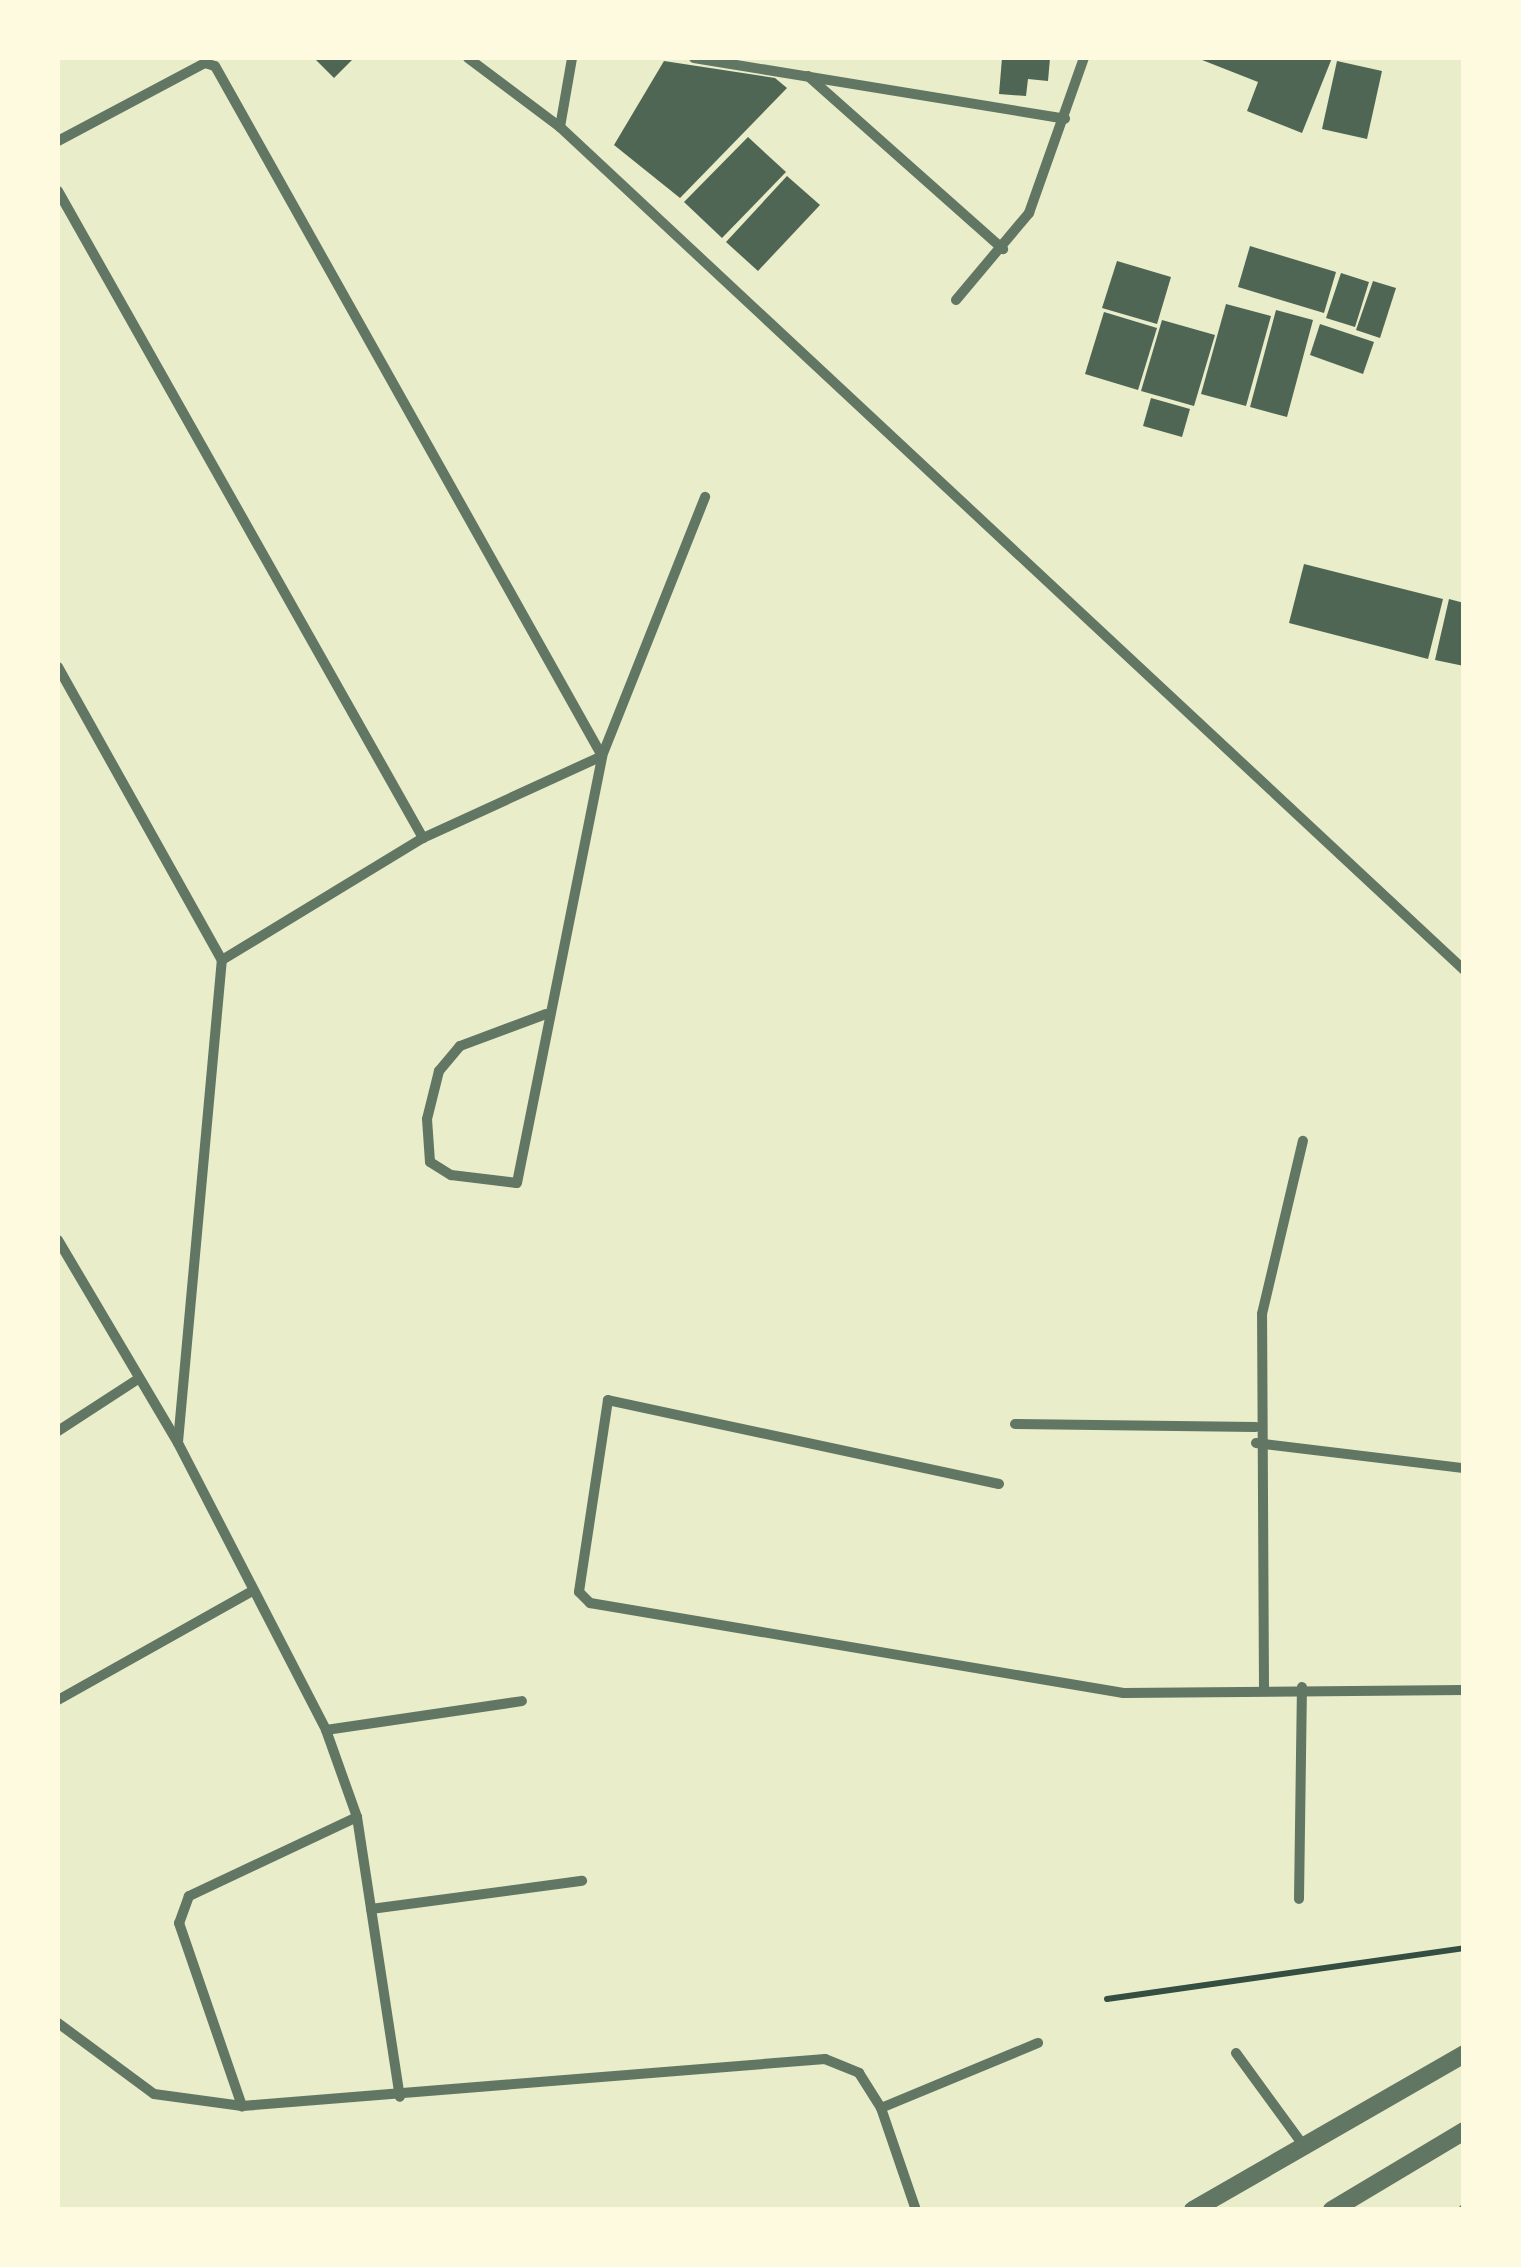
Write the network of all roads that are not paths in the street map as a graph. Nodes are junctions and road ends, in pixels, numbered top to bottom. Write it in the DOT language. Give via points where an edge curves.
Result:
graph roads {
  1 [pos="468,58"];
  2 [pos="572,58"];
  3 [pos="694,58"];
  4 [pos="1084,58"];
  5 [pos="808,76"];
  6 [pos="1065,119"];
  7 [pos="560,128"];
  8 [pos="58,141"];
  9 [pos="58,191"];
  10 [pos="1003,249"];
  11 [pos="956,300"];
  12 [pos="705,497"];
  13 [pos="58,667"];
  14 [pos="602,756"];
  15 [pos="422,838"];
  16 [pos="222,960"];
  17 [pos="1464,970"];
  18 [pos="546,1014"];
  19 [pos="1303,1142"];
  20 [pos="58,1240"];
  21 [pos="134,1382"];
  22 [pos="1015,1424"];
  23 [pos="1256,1427"];
  24 [pos="58,1431"];
  25 [pos="178,1443"];
  26 [pos="1256,1443"];
  27 [pos="1464,1468"];
  28 [pos="999,1484"];
  29 [pos="249,1593"];
  30 [pos="1264,1687"];
  31 [pos="1302,1688"];
  32 [pos="1464,1690"];
  33 [pos="58,1700"];
  34 [pos="522,1701"];
  35 [pos="326,1730"];
  36 [pos="357,1817"];
  37 [pos="582,1881"];
  38 [pos="1299,1898"];
  39 [pos="372,1908"];
  40 [pos="58,2023"];
  41 [pos="1038,2043"];
  42 [pos="1236,2053"];
  43 [pos="1464,2054"];
  44 [pos="400,2097"];
  45 [pos="242,2106"];
  46 [pos="881,2108"];
  47 [pos="1464,2131"];
  48 [pos="1306,2150"];
  49 [pos="916,2210"];
  50 [pos="1193,2210"];
  51 [pos="1332,2210"];
  1 -- 7 [label="street"];
  2 -- 7 [label="street"];
  3 -- 5 [label="street"];
  4 -- 6 [label="street"];
  5 -- 6 [label="street"];
  5 -- 10 [label="street"];
  6 -- 10 [label="street" via="1029,214"];
  7 -- 17 [label="street"];
  8 -- 14 [label="street" via="204,63 215,66"];
  9 -- 15 [label="street"];
  10 -- 11 [label="street"];
  12 -- 14 [label="street"];
  13 -- 16 [label="street"];
  14 -- 15 [label="street"];
  14 -- 18 [label="street"];
  15 -- 16 [label="street"];
  16 -- 25 [label="street"];
  18 -- 18 [label="street" via="517,1183 451,1175 430,1162 427,1118 440,1072 460,1046"];
  19 -- 23 [label="street" via="1262,1314"];
  20 -- 21 [label="street"];
  21 -- 24 [label="street"];
  21 -- 25 [label="street"];
  22 -- 23 [label="street"];
  23 -- 26 [label="street"];
  25 -- 29 [label="street"];
  26 -- 27 [label="street"];
  26 -- 30 [label="street"];
  28 -- 30 [label="street" via="608,1400 580,1592 590,1603 984,1675 1123,1693"];
  29 -- 33 [label="street"];
  29 -- 35 [label="street"];
  30 -- 31 [label="street"];
  31 -- 32 [label="street"];
  31 -- 38 [label="street"];
  34 -- 35 [label="street"];
  35 -- 36 [label="street"];
  36 -- 39 [label="street"];
  36 -- 45 [label="street" via="189,1896 179,1924"];
  37 -- 39 [label="street"];
  39 -- 44 [label="street"];
  40 -- 45 [label="street" via="154,2094"];
  41 -- 46 [label="street"];
  42 -- 48 [label="street"];
  43 -- 48 [label="street"];
  44 -- 45 [label="street"];
  44 -- 46 [label="street" via="825,2058 859,2073"];
  46 -- 49 [label="street"];
  47 -- 51 [label="street"];
  48 -- 50 [label="street"];
}
